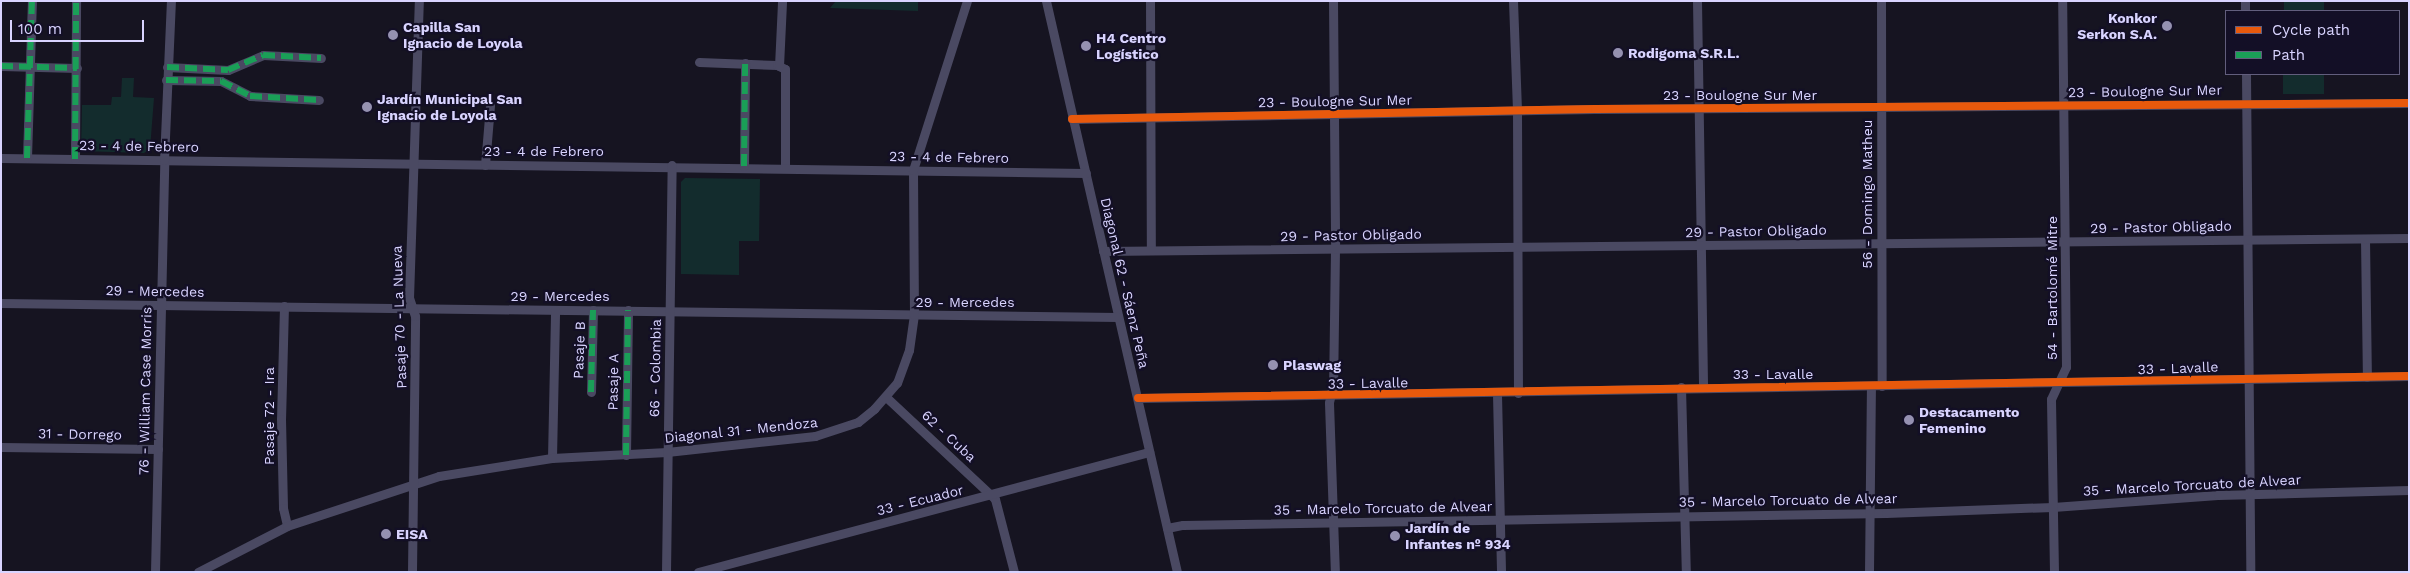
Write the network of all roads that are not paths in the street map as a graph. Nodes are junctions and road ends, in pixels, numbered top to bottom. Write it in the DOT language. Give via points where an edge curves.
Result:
graph roads {
  1 [pos="32,1"];
  2 [pos="76,1"];
  3 [pos="171,1"];
  4 [pos="419,1"];
  5 [pos="967,1"];
  6 [pos="1046,1"];
  7 [pos="1150,1"];
  8 [pos="1333,1"];
  9 [pos="1513,1"];
  10 [pos="1698,1"];
  11 [pos="1881,1"];
  12 [pos="2062,1"];
  13 [pos="782,2"];
  14 [pos="321,58"];
  15 [pos="699,62"];
  16 [pos="745,63"];
  17 [pos="1,66"];
  18 [pos="30,66"];
  19 [pos="779,66"];
  20 [pos="167,67"];
  21 [pos="77,68"];
  22 [pos="2246,75"];
  23 [pos="166,80"];
  24 [pos="319,100"];
  25 [pos="2247,103"];
  26 [pos="2409,103"];
  27 [pos="490,105"];
  28 [pos="2064,105"];
  29 [pos="1881,107"];
  30 [pos="1698,108"];
  31 [pos="1517,111"];
  32 [pos="1334,113"];
  33 [pos="1150,116"];
  34 [pos="1072,119"];
  35 [pos="1,158"];
  36 [pos="27,158"];
  37 [pos="75,159"];
  38 [pos="164,160"];
  39 [pos="411,164"];
  40 [pos="485,165"];
  41 [pos="672,165"];
  42 [pos="744,166"];
  43 [pos="785,166"];
  44 [pos="913,170"];
  45 [pos="1086,173"];
  46 [pos="2409,238"];
  47 [pos="2249,239"];
  48 [pos="2365,239"];
  49 [pos="2066,241"];
  50 [pos="1880,243"];
  51 [pos="1699,245"];
  52 [pos="1518,247"];
  53 [pos="1334,249"];
  54 [pos="1151,250"];
  55 [pos="1104,251"];
  56 [pos="1,302"];
  57 [pos="160,304"];
  58 [pos="284,306"];
  59 [pos="412,308"];
  60 [pos="555,310"];
  61 [pos="594,310"];
  62 [pos="628,310"];
  63 [pos="670,312"];
  64 [pos="914,315"];
  65 [pos="1118,317"];
  66 [pos="2409,376"];
  67 [pos="2367,377"];
  68 [pos="2249,378"];
  69 [pos="2059,384"];
  70 [pos="1882,386"];
  71 [pos="1681,387"];
  72 [pos="1703,387"];
  73 [pos="1871,387"];
  74 [pos="591,392"];
  75 [pos="1518,393"];
  76 [pos="1497,394"];
  77 [pos="1331,395"];
  78 [pos="886,397"];
  79 [pos="1138,398"];
  80 [pos="1,447"];
  81 [pos="158,449"];
  82 [pos="667,452"];
  83 [pos="1149,452"];
  84 [pos="626,455"];
  85 [pos="552,458"];
  86 [pos="414,483"];
  87 [pos="2409,490"];
  88 [pos="2249,494"];
  89 [pos="992,496"];
  90 [pos="2053,507"];
  91 [pos="1869,513"];
  92 [pos="1685,516"];
  93 [pos="1501,518"];
  94 [pos="1334,523"];
  95 [pos="287,526"];
  96 [pos="1167,528"];
  97 [pos="155,572"];
  98 [pos="198,572"];
  99 [pos="412,572"];
  100 [pos="666,572"];
  101 [pos="698,572"];
  102 [pos="1014,572"];
  103 [pos="1177,572"];
  104 [pos="1335,572"];
  105 [pos="1501,572"];
  106 [pos="1686,572"];
  107 [pos="1869,572"];
  108 [pos="2054,572"];
  109 [pos="2250,572"];
  1 -- 18 [label="street"];
  2 -- 21 [label="street"];
  3 -- 20 [label="street, 76 - William Case Morris"];
  4 -- 39 [label="street, Pasaje 70 - La Nueva"];
  5 -- 44 [label="street, Diagonal 31 - Mendoza"];
  6 -- 34 [label="street, Diagonal 62 - Sáenz Peña"];
  7 -- 33 [label="street"];
  8 -- 32 [label="street"];
  9 -- 31 [label="street"];
  10 -- 30 [label="street"];
  11 -- 29 [label="street, 56 - Domingo Matheu"];
  12 -- 28 [label="street, 54 - Bartolomé Mitre"];
  13 -- 19 [label="street"];
  14 -- 20 [label="street" via="263,55 228,70"];
  15 -- 16 [label="street"];
  16 -- 19 [label="street"];
  16 -- 42 [label="street"];
  17 -- 18 [label="street"];
  18 -- 21 [label="street"];
  18 -- 36 [label="street"];
  19 -- 43 [label="street" via="787,77"];
  20 -- 23 [label="street, 76 - William Case Morris"];
  21 -- 37 [label="street"];
  22 -- 25 [label="street"];
  23 -- 24 [label="street" via="221,81 250,96"];
  23 -- 38 [label="street, 76 - William Case Morris"];
  25 -- 26 [label="street, 23 - Boulogne Sur Mer"];
  25 -- 28 [label="street, 23 - Boulogne Sur Mer"];
  25 -- 47 [label="street"];
  27 -- 40 [label="street"];
  28 -- 29 [label="street, 23 - Boulogne Sur Mer"];
  28 -- 49 [label="street, 54 - Bartolomé Mitre"];
  29 -- 30 [label="street, 23 - Boulogne Sur Mer"];
  29 -- 50 [label="street, 56 - Domingo Matheu"];
  30 -- 31 [label="street, 23 - Boulogne Sur Mer"];
  30 -- 51 [label="street"];
  31 -- 32 [label="street, 23 - Boulogne Sur Mer"];
  31 -- 52 [label="street"];
  32 -- 33 [label="street, 23 - Boulogne Sur Mer"];
  32 -- 53 [label="street"];
  33 -- 34 [label="street, 23 - Boulogne Sur Mer"];
  33 -- 54 [label="street"];
  34 -- 45 [label="street, Diagonal 62 - Sáenz Peña"];
  35 -- 36 [label="street, 23 - 4 de Febrero"];
  36 -- 37 [label="street, 23 - 4 de Febrero"];
  37 -- 38 [label="street, 23 - 4 de Febrero"];
  38 -- 39 [label="street, 23 - 4 de Febrero"];
  38 -- 57 [label="street, 76 - William Case Morris"];
  39 -- 40 [label="street, 23 - 4 de Febrero"];
  39 -- 59 [label="street, Pasaje 70 - La Nueva" via="409,298"];
  40 -- 41 [label="street, 23 - 4 de Febrero"];
  41 -- 42 [label="street, 23 - 4 de Febrero"];
  41 -- 63 [label="street, 66 - Colombia"];
  42 -- 43 [label="street, 23 - 4 de Febrero"];
  43 -- 44 [label="street, 23 - 4 de Febrero"];
  44 -- 45 [label="street, 23 - 4 de Febrero"];
  44 -- 64 [label="street, Diagonal 31 - Mendoza"];
  45 -- 55 [label="street, Diagonal 62 - Sáenz Peña"];
  46 -- 48 [label="street, 29 - Pastor Obligado"];
  47 -- 48 [label="street, 29 - Pastor Obligado"];
  47 -- 49 [label="street, 29 - Pastor Obligado"];
  47 -- 68 [label="street"];
  48 -- 67 [label="street"];
  49 -- 50 [label="street, 29 - Pastor Obligado"];
  49 -- 69 [label="street, 54 - Bartolomé Mitre" via="2066,367"];
  50 -- 51 [label="street, 29 - Pastor Obligado"];
  50 -- 70 [label="street, 56 - Domingo Matheu"];
  51 -- 52 [label="street, 29 - Pastor Obligado"];
  51 -- 72 [label="street"];
  52 -- 53 [label="street, 29 - Pastor Obligado"];
  52 -- 75 [label="street"];
  53 -- 54 [label="street, 29 - Pastor Obligado"];
  53 -- 77 [label="street"];
  54 -- 55 [label="street, 29 - Pastor Obligado"];
  55 -- 65 [label="street, Diagonal 62 - Sáenz Peña"];
  56 -- 57 [label="street, 29 - Mercedes"];
  57 -- 58 [label="street, 29 - Mercedes"];
  57 -- 81 [label="street, 76 - William Case Morris"];
  58 -- 59 [label="street, 29 - Mercedes"];
  58 -- 95 [label="street, Pasaje 72 - Ira" via="282,458 283,508"];
  59 -- 60 [label="street, 29 - Mercedes"];
  59 -- 86 [label="street, Pasaje 70 - La Nueva" via="416,316"];
  60 -- 61 [label="street, 29 - Mercedes"];
  60 -- 85 [label="street"];
  61 -- 62 [label="street, 29 - Mercedes"];
  61 -- 74 [label="street, Pasaje B"];
  62 -- 63 [label="street, 29 - Mercedes"];
  62 -- 84 [label="street, Pasaje A"];
  63 -- 64 [label="street, 29 - Mercedes"];
  63 -- 82 [label="street, 66 - Colombia"];
  64 -- 65 [label="street, 29 - Mercedes"];
  64 -- 78 [label="street, Diagonal 31 - Mendoza" via="906,362 897,383"];
  65 -- 79 [label="street, Diagonal 62 - Sáenz Peña"];
  66 -- 67 [label="street, 33 - Lavalle"];
  67 -- 68 [label="street, 33 - Lavalle"];
  68 -- 69 [label="street, 33 - Lavalle"];
  68 -- 88 [label="street"];
  69 -- 70 [label="street, 33 - Lavalle"];
  69 -- 90 [label="street, 54 - Bartolomé Mitre" via="2051,399"];
  70 -- 73 [label="street, 33 - Lavalle"];
  71 -- 72 [label="street, 33 - Lavalle"];
  71 -- 75 [label="street, 33 - Lavalle"];
  71 -- 92 [label="street"];
  72 -- 73 [label="street, 33 - Lavalle"];
  73 -- 91 [label="street"];
  75 -- 76 [label="street, 33 - Lavalle"];
  76 -- 77 [label="street, 33 - Lavalle"];
  76 -- 93 [label="street"];
  77 -- 79 [label="street, 33 - Lavalle"];
  77 -- 94 [label="street"];
  78 -- 82 [label="street, Diagonal 31 - Mendoza" via="858,422 827,434"];
  78 -- 89 [label="street, 62 - Cuba"];
  79 -- 83 [label="street, Diagonal 62 - Sáenz Peña"];
  80 -- 81 [label="street, 31 - Dorrego"];
  81 -- 97 [label="street, 76 - William Case Morris"];
  82 -- 84 [label="street, Diagonal 31 - Mendoza"];
  82 -- 100 [label="street, 66 - Colombia"];
  83 -- 89 [label="street, 33 - Ecuador"];
  83 -- 96 [label="street, Diagonal 62 - Sáenz Peña"];
  84 -- 85 [label="street, Diagonal 31 - Mendoza"];
  85 -- 86 [label="street, Diagonal 31 - Mendoza" via="474,469"];
  86 -- 95 [label="street, Diagonal 31 - Mendoza"];
  86 -- 99 [label="street, Pasaje 70 - La Nueva"];
  87 -- 88 [label="street, 35 - Marcelo Torcuato de Alvear"];
  88 -- 90 [label="street, 35 - Marcelo Torcuato de Alvear"];
  88 -- 109 [label="street"];
  89 -- 101 [label="street, 33 - Ecuador"];
  89 -- 102 [label="street"];
  90 -- 91 [label="street, 35 - Marcelo Torcuato de Alvear"];
  90 -- 108 [label="street, 54 - Bartolomé Mitre"];
  91 -- 92 [label="street, 35 - Marcelo Torcuato de Alvear"];
  91 -- 107 [label="street"];
  92 -- 93 [label="street, 35 - Marcelo Torcuato de Alvear"];
  92 -- 106 [label="street"];
  93 -- 94 [label="street, 35 - Marcelo Torcuato de Alvear"];
  93 -- 105 [label="street"];
  94 -- 96 [label="street, 35 - Marcelo Torcuato de Alvear" via="1183,525"];
  94 -- 104 [label="street"];
  95 -- 98 [label="street, Diagonal 31 - Mendoza"];
  96 -- 103 [label="street, Diagonal 62 - Sáenz Peña"];
}
